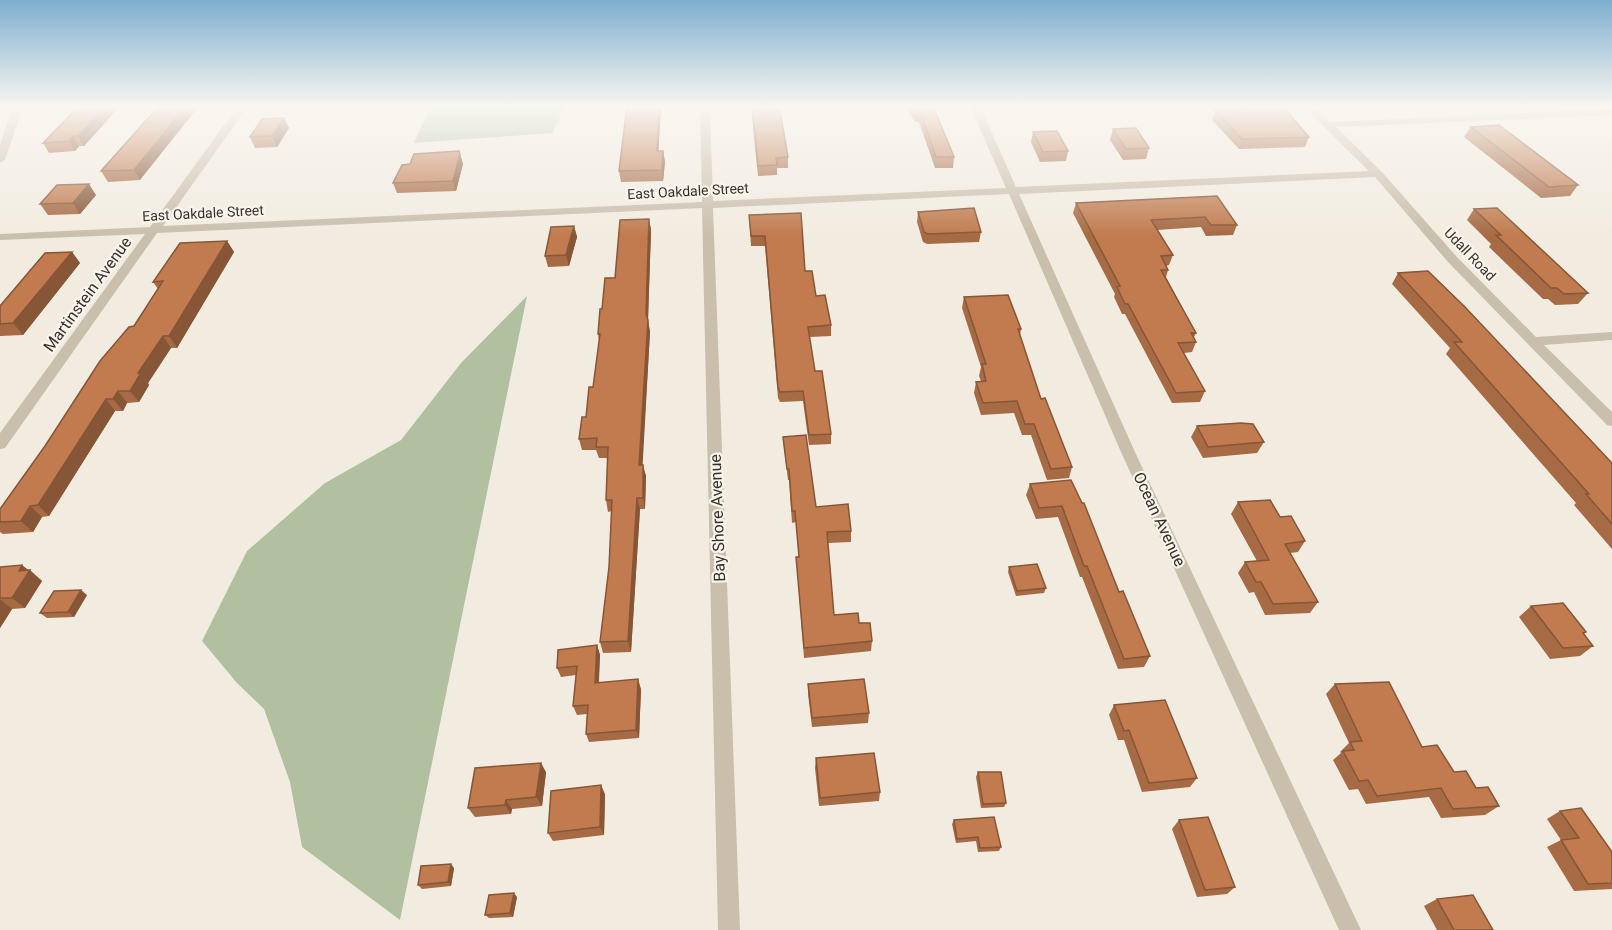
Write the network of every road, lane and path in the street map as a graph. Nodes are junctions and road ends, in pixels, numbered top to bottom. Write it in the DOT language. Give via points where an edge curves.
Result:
graph roads {
  1 [pos="212,149"];
  2 [pos="706,149"];
  3 [pos="994,149"];
  4 [pos="1352,149"];
  5 [pos="1378,174"];
  6 [pos="1012,190"];
  7 [pos="707,205"];
  8 [pos="153,230"];
  9 [pos="0,237"];
  10 [pos="1612,336"];
  11 [pos="1534,341"];
  12 [pos="1612,421"];
  13 [pos="0,444"];
  14 [pos="729,930"];
  15 [pos="1350,930"];
  1 -- 8 [label="street, Martinstein Avenue"];
  2 -- 7 [label="street, Bay Shore Avenue"];
  3 -- 6 [label="street, Ocean Avenue"];
  4 -- 5 [label="street, Udall Road"];
  5 -- 6 [label="street, East Oakdale Street"];
  5 -- 11 [label="street, Udall Road" via="1452,259"];
  6 -- 7 [label="street, East Oakdale Street"];
  6 -- 15 [label="street, Ocean Avenue" via="1128,452"];
  7 -- 8 [label="street, East Oakdale Street"];
  7 -- 14 [label="street, Bay Shore Avenue"];
  8 -- 9 [label="street, East Oakdale Street"];
  8 -- 13 [label="street, Martinstein Avenue"];
  10 -- 11 [label="street"];
  11 -- 12 [label="street, Udall Road"];
}
